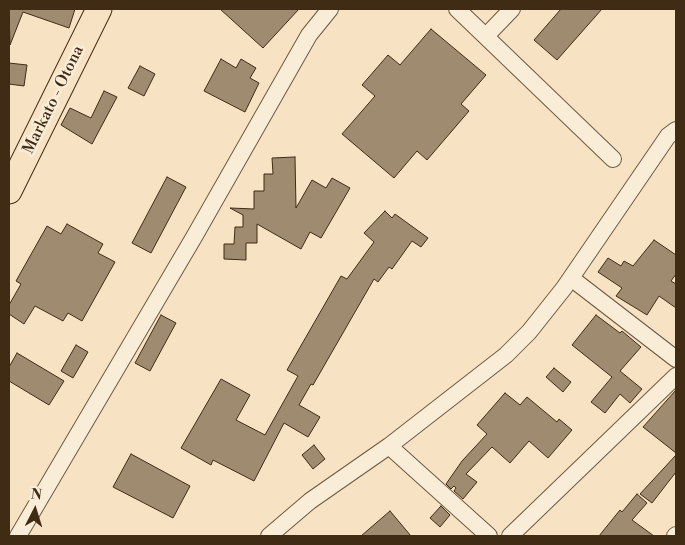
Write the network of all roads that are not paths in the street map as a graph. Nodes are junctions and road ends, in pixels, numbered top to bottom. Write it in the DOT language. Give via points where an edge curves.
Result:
graph roads {
  1 [pos="99,9"];
  2 [pos="330,9"];
  3 [pos="457,9"];
  4 [pos="512,9"];
  5 [pos="486,36"];
  6 [pos="676,130"];
  7 [pos="613,159"];
  8 [pos="9,191"];
  9 [pos="571,278"];
  10 [pos="676,359"];
  11 [pos="676,376"];
  12 [pos="389,446"];
  13 [pos="18,536"];
  14 [pos="269,536"];
  15 [pos="490,536"];
  16 [pos="510,536"];
  1 -- 8 [label="main road, Markato - Otona"];
  2 -- 13 [label="street" via="309,35"];
  3 -- 5 [label="street"];
  4 -- 5 [label="street"];
  5 -- 7 [label="street"];
  6 -- 9 [label="street" via="668,136"];
  9 -- 10 [label="street"];
  9 -- 12 [label="street" via="530,332 506,356"];
  11 -- 16 [label="street"];
  12 -- 14 [label="street" via="310,501"];
  12 -- 15 [label="street"];
}
